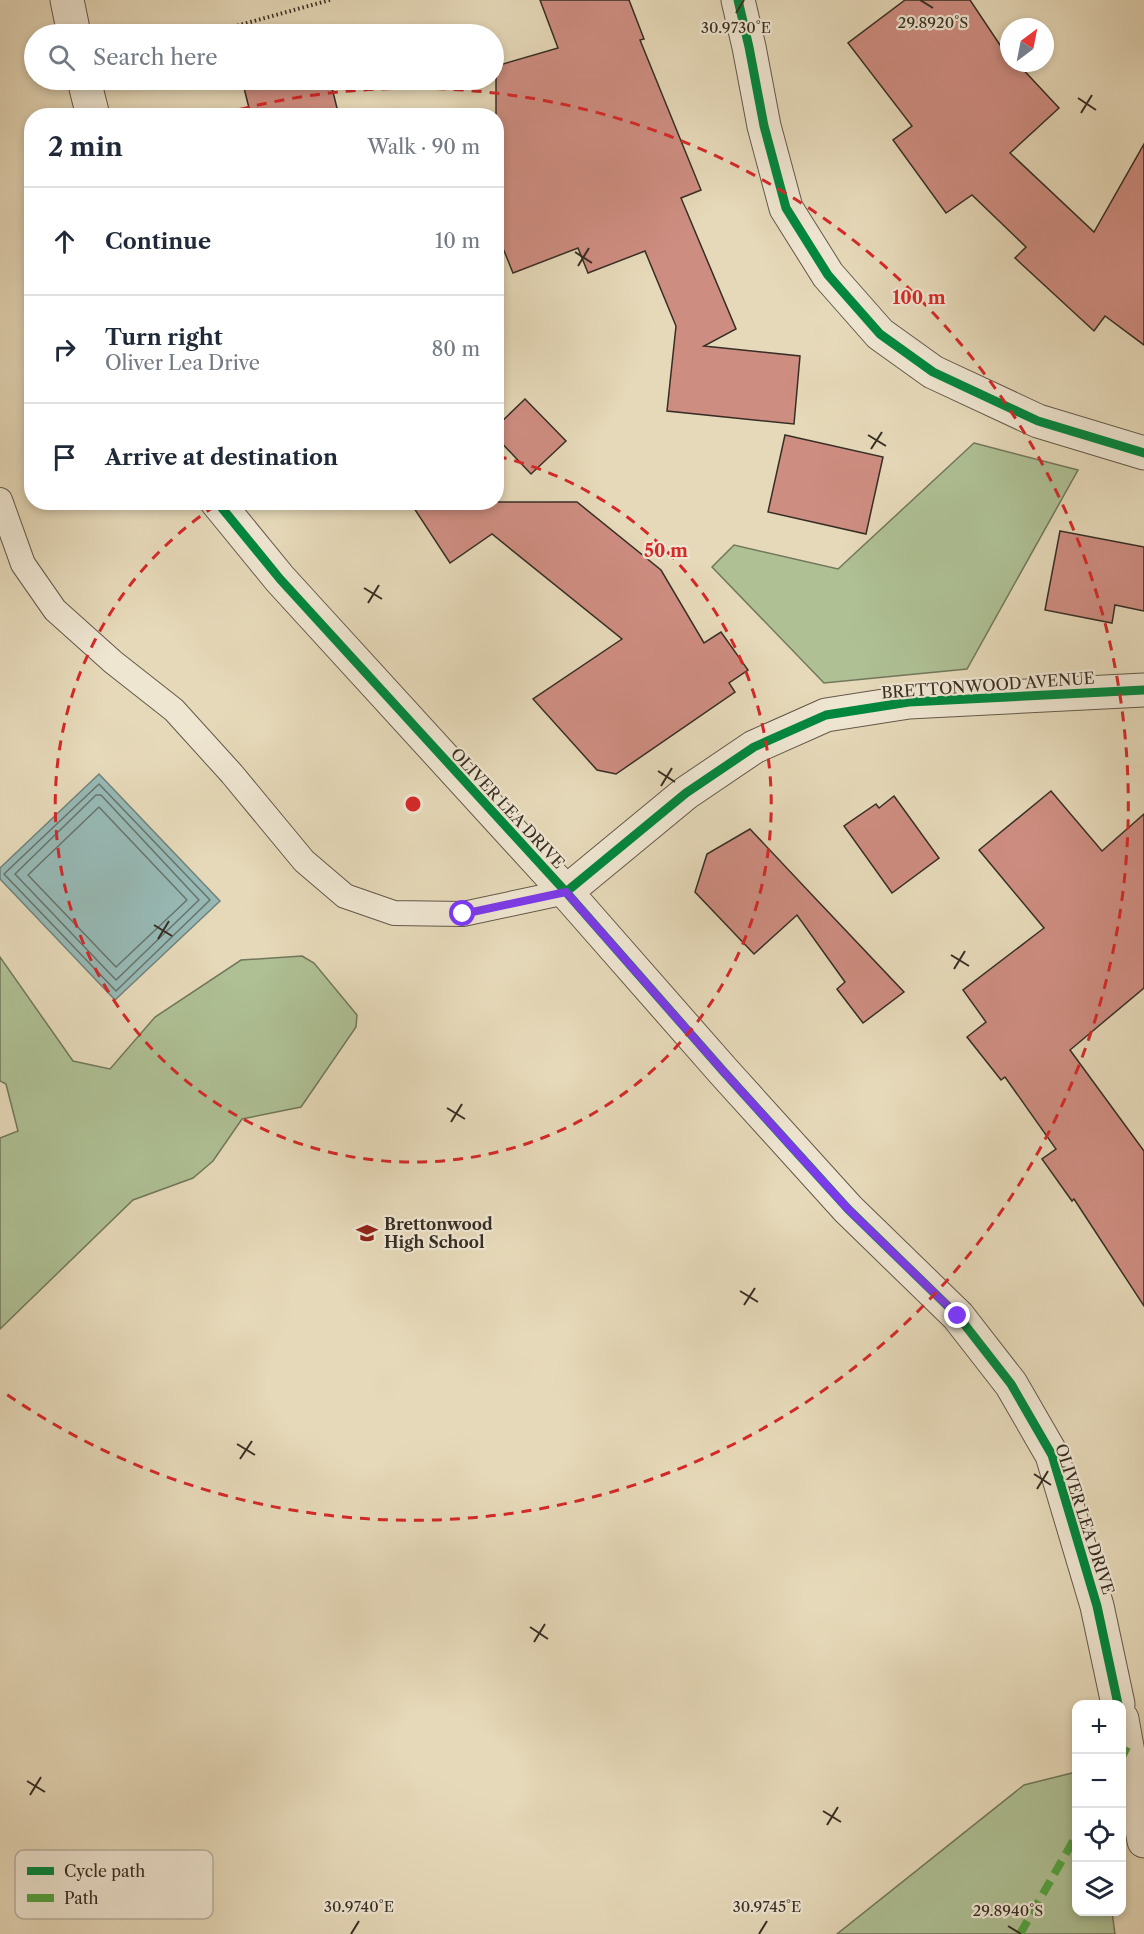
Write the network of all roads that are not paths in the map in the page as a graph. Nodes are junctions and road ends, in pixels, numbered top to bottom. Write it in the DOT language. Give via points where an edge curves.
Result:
graph roads {
  1 [pos="67,0"];
  2 [pos="738,0"];
  3 [pos="72,24"];
  4 [pos="86,90"];
  5 [pos="91,108"];
  6 [pos="1144,453"];
  7 [pos="0,500"];
  8 [pos="224,510"];
  9 [pos="1144,690"];
  10 [pos="566,892"];
  11 [pos="1117,1700"];
  12 [pos="1126,1741"];
  13 [pos="1144,1840"];
  1 -- 3 [label="street"];
  2 -- 6 [label="street" via="786,208 828,275 880,334 933,372 1038,421"];
  4 -- 5 [label="street"];
  7 -- 10 [label="lane" via="23,564 55,610 174,710 304,861 345,896 394,913 463,914"];
  8 -- 10 [label="street, OLIVER LEA DRIVE" via="280,579"];
  9 -- 10 [label="street, BRETTONWOOD AVENUE" via="909,702 826,715 754,747 686,793"];
  10 -- 11 [label="street, OLIVER LEA DRIVE" via="848,1209 958,1316 1011,1383 1052,1455 1098,1606"];
  12 -- 13 [label="street"];
}
